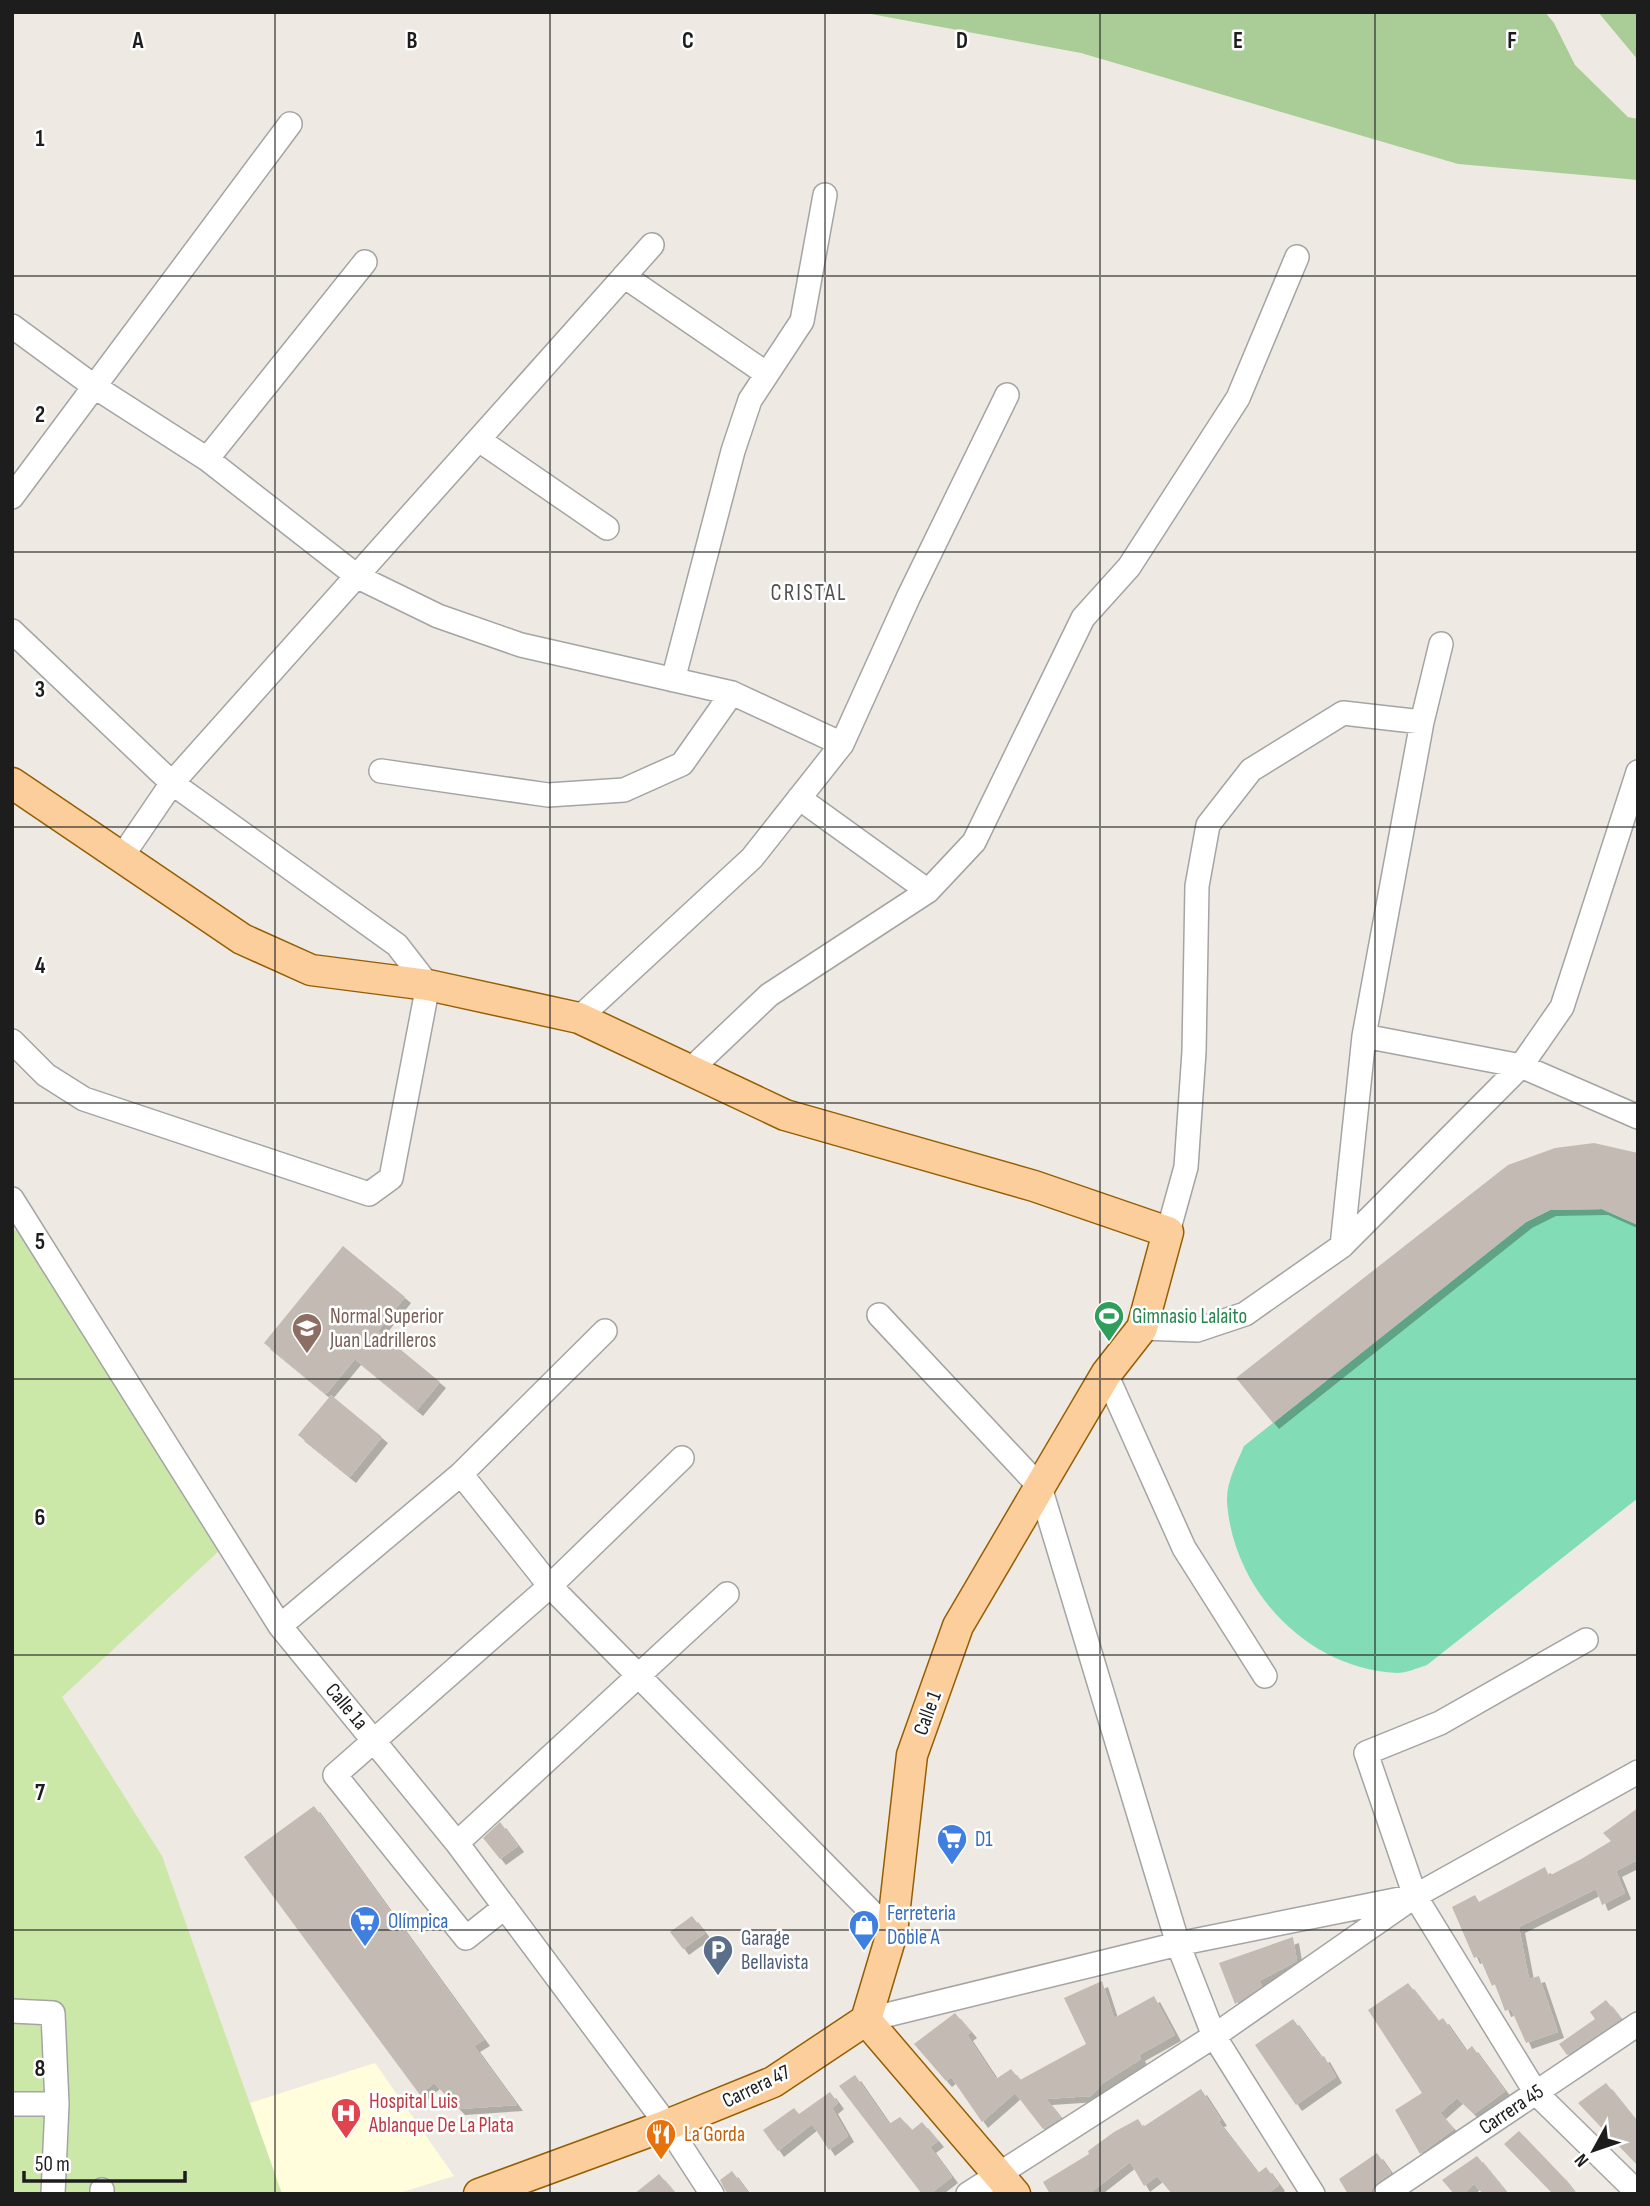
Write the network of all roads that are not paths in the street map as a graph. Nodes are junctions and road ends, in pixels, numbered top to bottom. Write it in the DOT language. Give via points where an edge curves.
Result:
graph roads {
  1 [pos="290,124"];
  2 [pos="825,195"];
  3 [pos="652,245"];
  4 [pos="1297,257"];
  5 [pos="365,262"];
  6 [pos="624,276"];
  7 [pos="12,326"];
  8 [pos="767,374"];
  9 [pos="95,387"];
  10 [pos="1007,396"];
  11 [pos="479,440"];
  12 [pos="207,459"];
  13 [pos="12,497"];
  14 [pos="607,528"];
  15 [pos="358,576"];
  16 [pos="12,631"];
  17 [pos="1441,643"];
  18 [pos="673,680"];
  19 [pos="732,693"];
  20 [pos="1422,722"];
  21 [pos="842,744"];
  22 [pos="381,771"];
  23 [pos="1638,772"];
  24 [pos="12,783"];
  25 [pos="172,783"];
  26 [pos="799,798"];
  27 [pos="121,858"];
  28 [pos="928,891"];
  29 [pos="428,985"];
  30 [pos="579,1018"];
  31 [pos="1364,1036"];
  32 [pos="12,1041"];
  33 [pos="1521,1066"];
  34 [pos="689,1071"];
  35 [pos="1638,1117"];
  36 [pos="12,1199"];
  37 [pos="1168,1232"];
  38 [pos="1342,1246"];
  39 [pos="879,1315"];
  40 [pos="1142,1328"];
  41 [pos="605,1331"];
  42 [pos="1106,1374"];
  43 [pos="682,1458"];
  44 [pos="461,1474"];
  45 [pos="1040,1487"];
  46 [pos="550,1586"];
  47 [pos="727,1594"];
  48 [pos="280,1626"];
  49 [pos="1586,1640"];
  50 [pos="641,1675"];
  51 [pos="1265,1676"];
  52 [pos="375,1739"];
  53 [pos="1638,1772"];
  54 [pos="457,1843"];
  55 [pos="1415,1896"];
  56 [pos="505,1907"];
  57 [pos="892,1933"];
  58 [pos="1178,1944"];
  59 [pos="12,2011"];
  60 [pos="866,2020"];
  61 [pos="1638,2024"];
  62 [pos="1214,2036"];
  63 [pos="1536,2093"];
  64 [pos="12,2104"];
  65 [pos="57,2104"];
  66 [pos="667,2125"];
  67 [pos="1007,2184"];
  68 [pos="1638,2193"];
  69 [pos="53,2194"];
  70 [pos="479,2194"];
  71 [pos="712,2194"];
  72 [pos="968,2194"];
  73 [pos="1313,2194"];
  74 [pos="1385,2194"];
  1 -- 9 [label="street"];
  2 -- 8 [label="street" via="802,321"];
  3 -- 6 [label="street"];
  4 -- 28 [label="street" via="1238,398 1129,568 1083,618 974,842"];
  5 -- 12 [label="street"];
  6 -- 8 [label="street"];
  6 -- 11 [label="street"];
  7 -- 9 [label="street"];
  8 -- 18 [label="street" via="750,400 733,451"];
  9 -- 12 [label="street"];
  9 -- 13 [label="street"];
  10 -- 21 [label="street"];
  11 -- 14 [label="street"];
  11 -- 15 [label="street"];
  12 -- 15 [label="street"];
  15 -- 18 [label="street" via="438,616 521,645"];
  15 -- 25 [label="street"];
  16 -- 25 [label="street"];
  17 -- 20 [label="street"];
  18 -- 19 [label="street"];
  19 -- 21 [label="street"];
  19 -- 22 [label="street" via="682,764 624,790 548,794"];
  20 -- 31 [label="street"];
  20 -- 37 [label="street" via="1343,713 1251,770 1208,825 1197,886 1186,1167"];
  21 -- 26 [label="street"];
  23 -- 33 [label="street" via="1562,1007"];
  24 -- 27 [label="main road"];
  25 -- 27 [label="street"];
  25 -- 29 [label="street" via="397,945"];
  26 -- 28 [label="street"];
  26 -- 30 [label="street" via="752,858"];
  27 -- 29 [label="main road" via="242,939 311,970"];
  28 -- 34 [label="street" via="769,995"];
  29 -- 30 [label="main road"];
  29 -- 32 [label="street" via="391,1178 369,1194 84,1099 46,1075"];
  30 -- 34 [label="main road"];
  31 -- 33 [label="street"];
  31 -- 38 [label="street"];
  33 -- 35 [label="street"];
  33 -- 38 [label="street"];
  34 -- 37 [label="main road" via="785,1115 1034,1186"];
  36 -- 48 [label="street, Calle 1a"];
  37 -- 40 [label="main road, Calle 1"];
  38 -- 40 [label="street" via="1245,1314 1197,1330"];
  39 -- 45 [label="street"];
  40 -- 42 [label="main road, Calle 1"];
  41 -- 44 [label="street"];
  42 -- 45 [label="main road, Calle 1"];
  42 -- 51 [label="street" via="1184,1548"];
  43 -- 46 [label="street"];
  44 -- 46 [label="street"];
  44 -- 48 [label="street"];
  45 -- 57 [label="main road, Calle 1" via="958,1626 912,1755"];
  45 -- 58 [label="street"];
  46 -- 50 [label="street"];
  46 -- 52 [label="street"];
  47 -- 50 [label="street"];
  48 -- 52 [label="street, Calle 1a"];
  49 -- 55 [label="street" via="1440,1723 1366,1753"];
  50 -- 54 [label="street"];
  50 -- 57 [label="street"];
  52 -- 54 [label="street, Calle 1a"];
  52 -- 56 [label="street" via="335,1775 466,1938"];
  53 -- 55 [label="street"];
  54 -- 56 [label="street, Calle 1a"];
  55 -- 58 [label="street"];
  55 -- 62 [label="street"];
  55 -- 63 [label="street"];
  56 -- 66 [label="street, Calle 1a"];
  57 -- 60 [label="main road, Calle 1"];
  58 -- 60 [label="street"];
  58 -- 62 [label="street"];
  59 -- 65 [label="street" via="53,2013"];
  60 -- 66 [label="main road, Carrera 47" via="773,2082"];
  60 -- 67 [label="main road"];
  61 -- 63 [label="street, Carrera 45"];
  62 -- 67 [label="street"];
  62 -- 73 [label="street"];
  63 -- 68 [label="street"];
  63 -- 74 [label="street, Carrera 45"];
  64 -- 65 [label="street"];
  65 -- 69 [label="street"];
  66 -- 70 [label="main road, Carrera 47"];
  66 -- 71 [label="street, Calle 1a"];
  67 -- 72 [label="street"];
}
